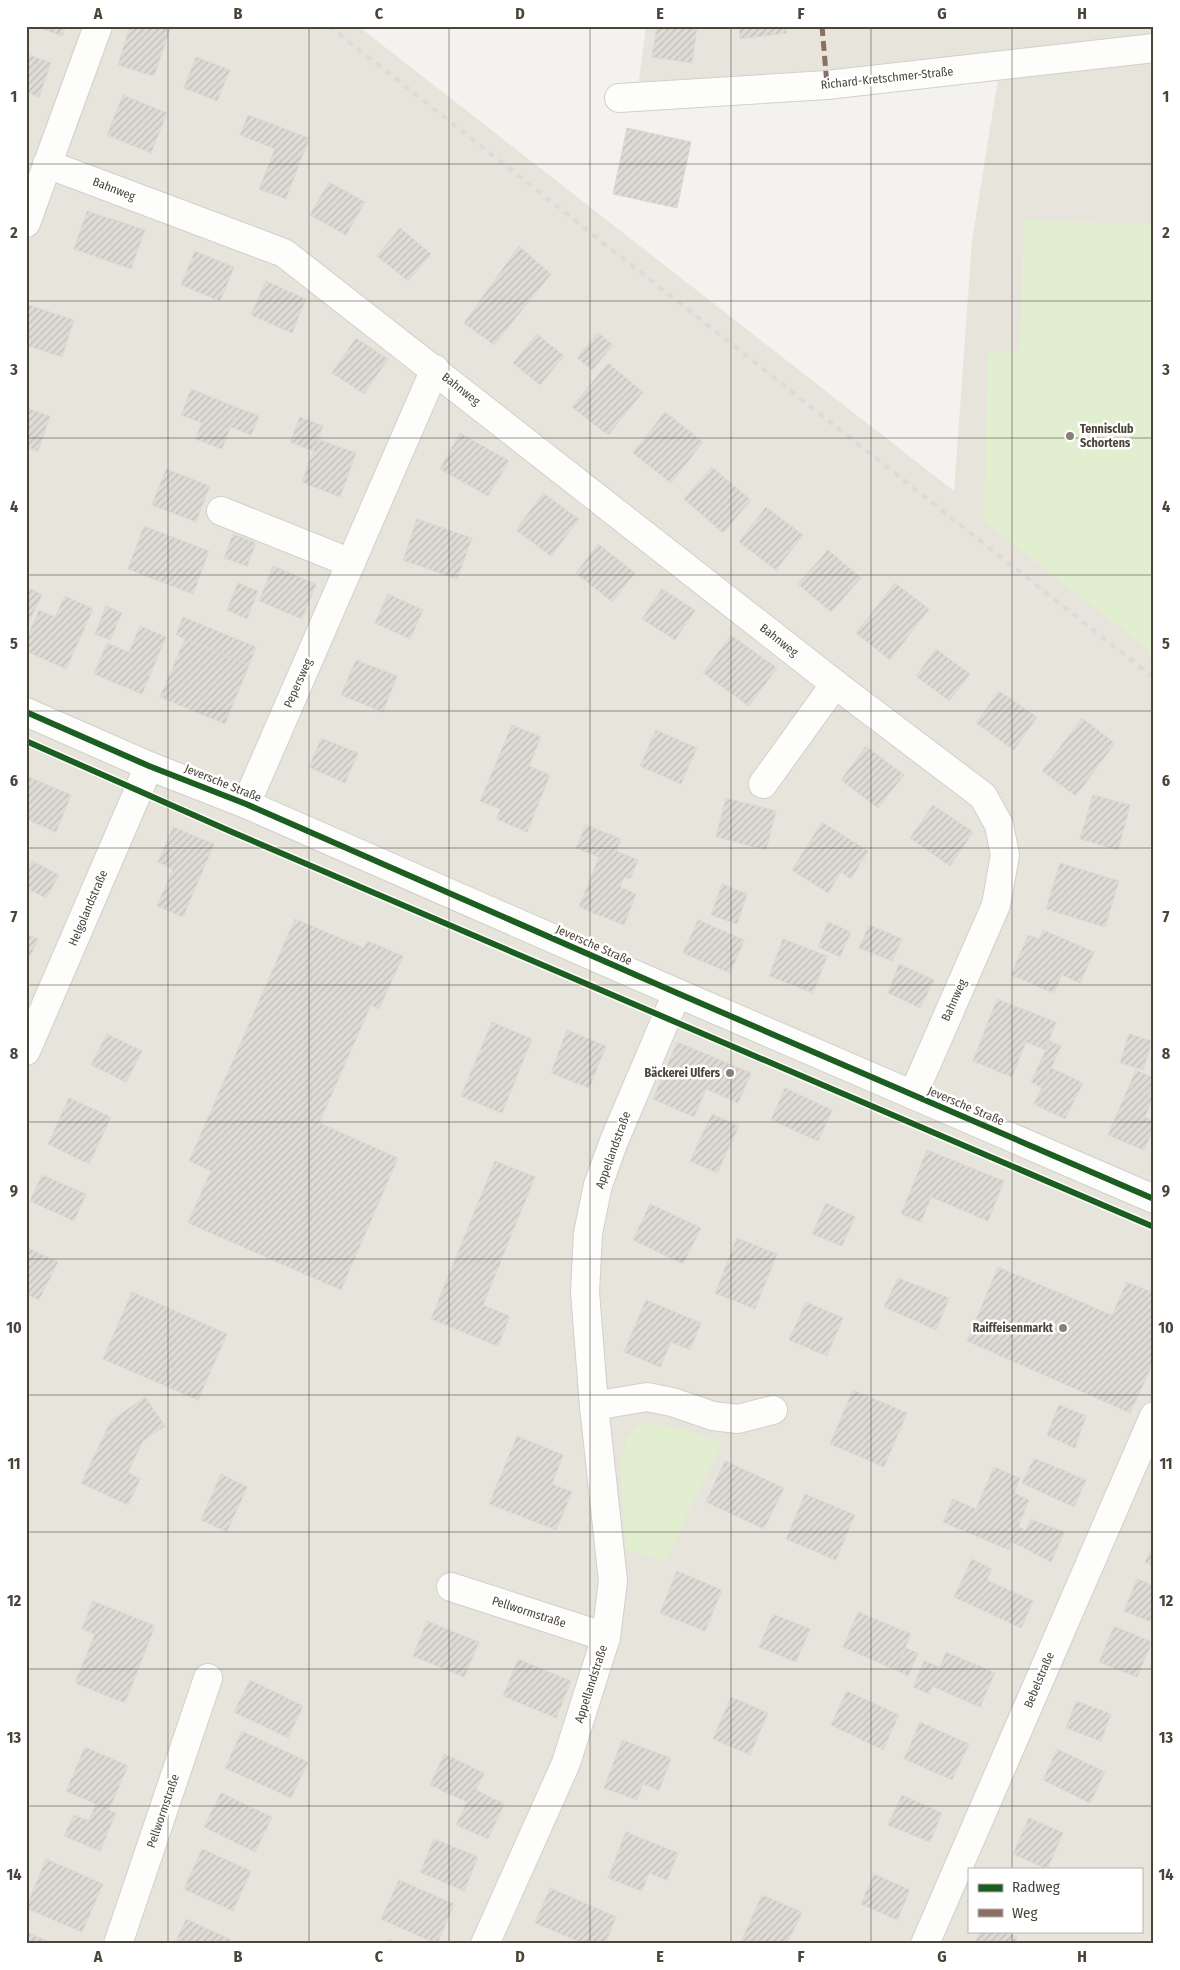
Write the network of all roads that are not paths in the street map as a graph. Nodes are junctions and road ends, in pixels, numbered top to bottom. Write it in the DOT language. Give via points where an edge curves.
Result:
graph roads {
  1 [pos="98,26"];
  2 [pos="1154,48"];
  3 [pos="619,98"];
  4 [pos="47,164"];
  5 [pos="26,223"];
  6 [pos="435,369"];
  7 [pos="221,511"];
  8 [pos="351,563"];
  9 [pos="835,684"];
  10 [pos="26,712"];
  11 [pos="149,766"];
  12 [pos="763,784"];
  13 [pos="246,804"];
  14 [pos="677,993"];
  15 [pos="26,1051"];
  16 [pos="913,1095"];
  17 [pos="1154,1198"];
  18 [pos="594,1406"];
  19 [pos="773,1410"];
  20 [pos="1154,1416"];
  21 [pos="451,1587"];
  22 [pos="606,1637"];
  23 [pos="208,1678"];
  24 [pos="118,1944"];
  25 [pos="484,1944"];
  26 [pos="925,1944"];
  1 -- 4 [label="street"];
  2 -- 3 [label="street, Richard-Kretschmer-Straße" via="827,85"];
  4 -- 5 [label="street"];
  4 -- 6 [label="street, Bahnweg" via="284,253"];
  6 -- 8 [label="street, Pepersweg"];
  6 -- 9 [label="street, Bahnweg"];
  7 -- 8 [label="street"];
  8 -- 13 [label="street, Pepersweg"];
  9 -- 12 [label="street"];
  9 -- 16 [label="street, Bahnweg" via="983,796 998,825 1005,855 996,906"];
  10 -- 11 [label="street, Jeversche Straße"];
  11 -- 13 [label="street, Jeversche Straße"];
  11 -- 15 [label="street, Helgolandstraße"];
  13 -- 14 [label="street, Jeversche Straße"];
  14 -- 16 [label="street, Jeversche Straße"];
  14 -- 18 [label="street, Appellandstraße" via="614,1141 598,1185 588,1233 585,1292"];
  16 -- 17 [label="street, Jeversche Straße"];
  18 -- 19 [label="street" via="647,1397 713,1416 738,1419"];
  18 -- 22 [label="street, Appellandstraße" via="613,1582"];
  20 -- 26 [label="street, Bebelstraße"];
  21 -- 22 [label="street, Pellwormstraße"];
  22 -- 25 [label="street, Appellandstraße" via="566,1763"];
  23 -- 24 [label="street, Pellwormstraße"];
}
